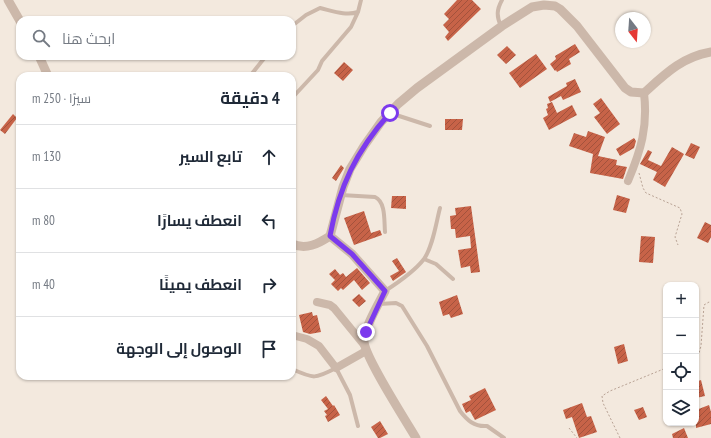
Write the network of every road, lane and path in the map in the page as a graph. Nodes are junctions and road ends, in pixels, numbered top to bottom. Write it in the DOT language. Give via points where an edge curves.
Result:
graph roads {
  1 [pos="8,0"];
  2 [pos="361,0"];
  3 [pos="502,0"];
  4 [pos="358,12"];
  5 [pos="17,16"];
  6 [pos="296,23"];
  7 [pos="502,26"];
  8 [pos="711,52"];
  9 [pos="41,60"];
  10 [pos="263,60"];
  11 [pos="46,72"];
  12 [pos="253,72"];
  13 [pos="644,93"];
  14 [pos="296,94"];
  15 [pos="390,113"];
  16 [pos="430,126"];
  17 [pos="636,162"];
  18 [pos="628,181"];
  19 [pos="341,195"];
  20 [pos="440,208"];
  21 [pos="385,232"];
  22 [pos="330,236"];
  23 [pos="296,245"];
  24 [pos="678,245"];
  25 [pos="424,259"];
  26 [pos="453,279"];
  27 [pos="385,291"];
  28 [pos="317,302"];
  29 [pos="711,302"];
  30 [pos="379,304"];
  31 [pos="296,336"];
  32 [pos="366,349"];
  33 [pos="698,354"];
  34 [pos="336,368"];
  35 [pos="663,369"];
  36 [pos="296,371"];
  37 [pos="358,426"];
  38 [pos="569,428"];
  39 [pos="416,438"];
  40 [pos="504,438"];
  41 [pos="577,438"];
  42 [pos="620,438"];
  1 -- 5 [label="street"];
  2 -- 4 [label="lane"];
  3 -- 7 [label="lane" via="497,8"];
  4 -- 6 [label="lane" via="343,14 320,8"];
  4 -- 14 [label="lane" via="351,27"];
  7 -- 13 [label="street" via="532,7 555,6 577,26 625,88 632,92"];
  7 -- 15 [label="street" via="417,88"];
  8 -- 13 [label="street" via="699,54 680,63 664,73"];
  9 -- 11 [label="street"];
  10 -- 12 [label="lane"];
  13 -- 17 [label="street" via="646,108 643,141"];
  15 -- 16 [label="lane"];
  15 -- 19 [label="street" via="364,146 350,170"];
  17 -- 18 [label="street"];
  17 -- 24 [label="path" via="646,193 680,208 682,214 675,237"];
  19 -- 21 [label="lane" via="378,199 382,206"];
  19 -- 22 [label="street"];
  20 -- 25 [label="lane"];
  22 -- 23 [label="street" via="308,247"];
  22 -- 27 [label="street" via="352,254"];
  25 -- 26 [label="lane" via="436,264"];
  25 -- 27 [label="lane"];
  27 -- 30 [label="street"];
  28 -- 32 [label="street" via="334,308"];
  29 -- 33 [label="path" via="704,305 701,346"];
  30 -- 32 [label="street" via="366,332"];
  30 -- 40 [label="lane" via="396,303 402,306 427,346 460,410 474,424 487,426"];
  31 -- 34 [label="street" via="319,346"];
  32 -- 34 [label="street"];
  32 -- 39 [label="street"];
  34 -- 36 [label="lane" via="316,377"];
  34 -- 37 [label="lane" via="350,395"];
  35 -- 42 [label="path" via="602,396"];
  38 -- 41 [label="path"];
}
